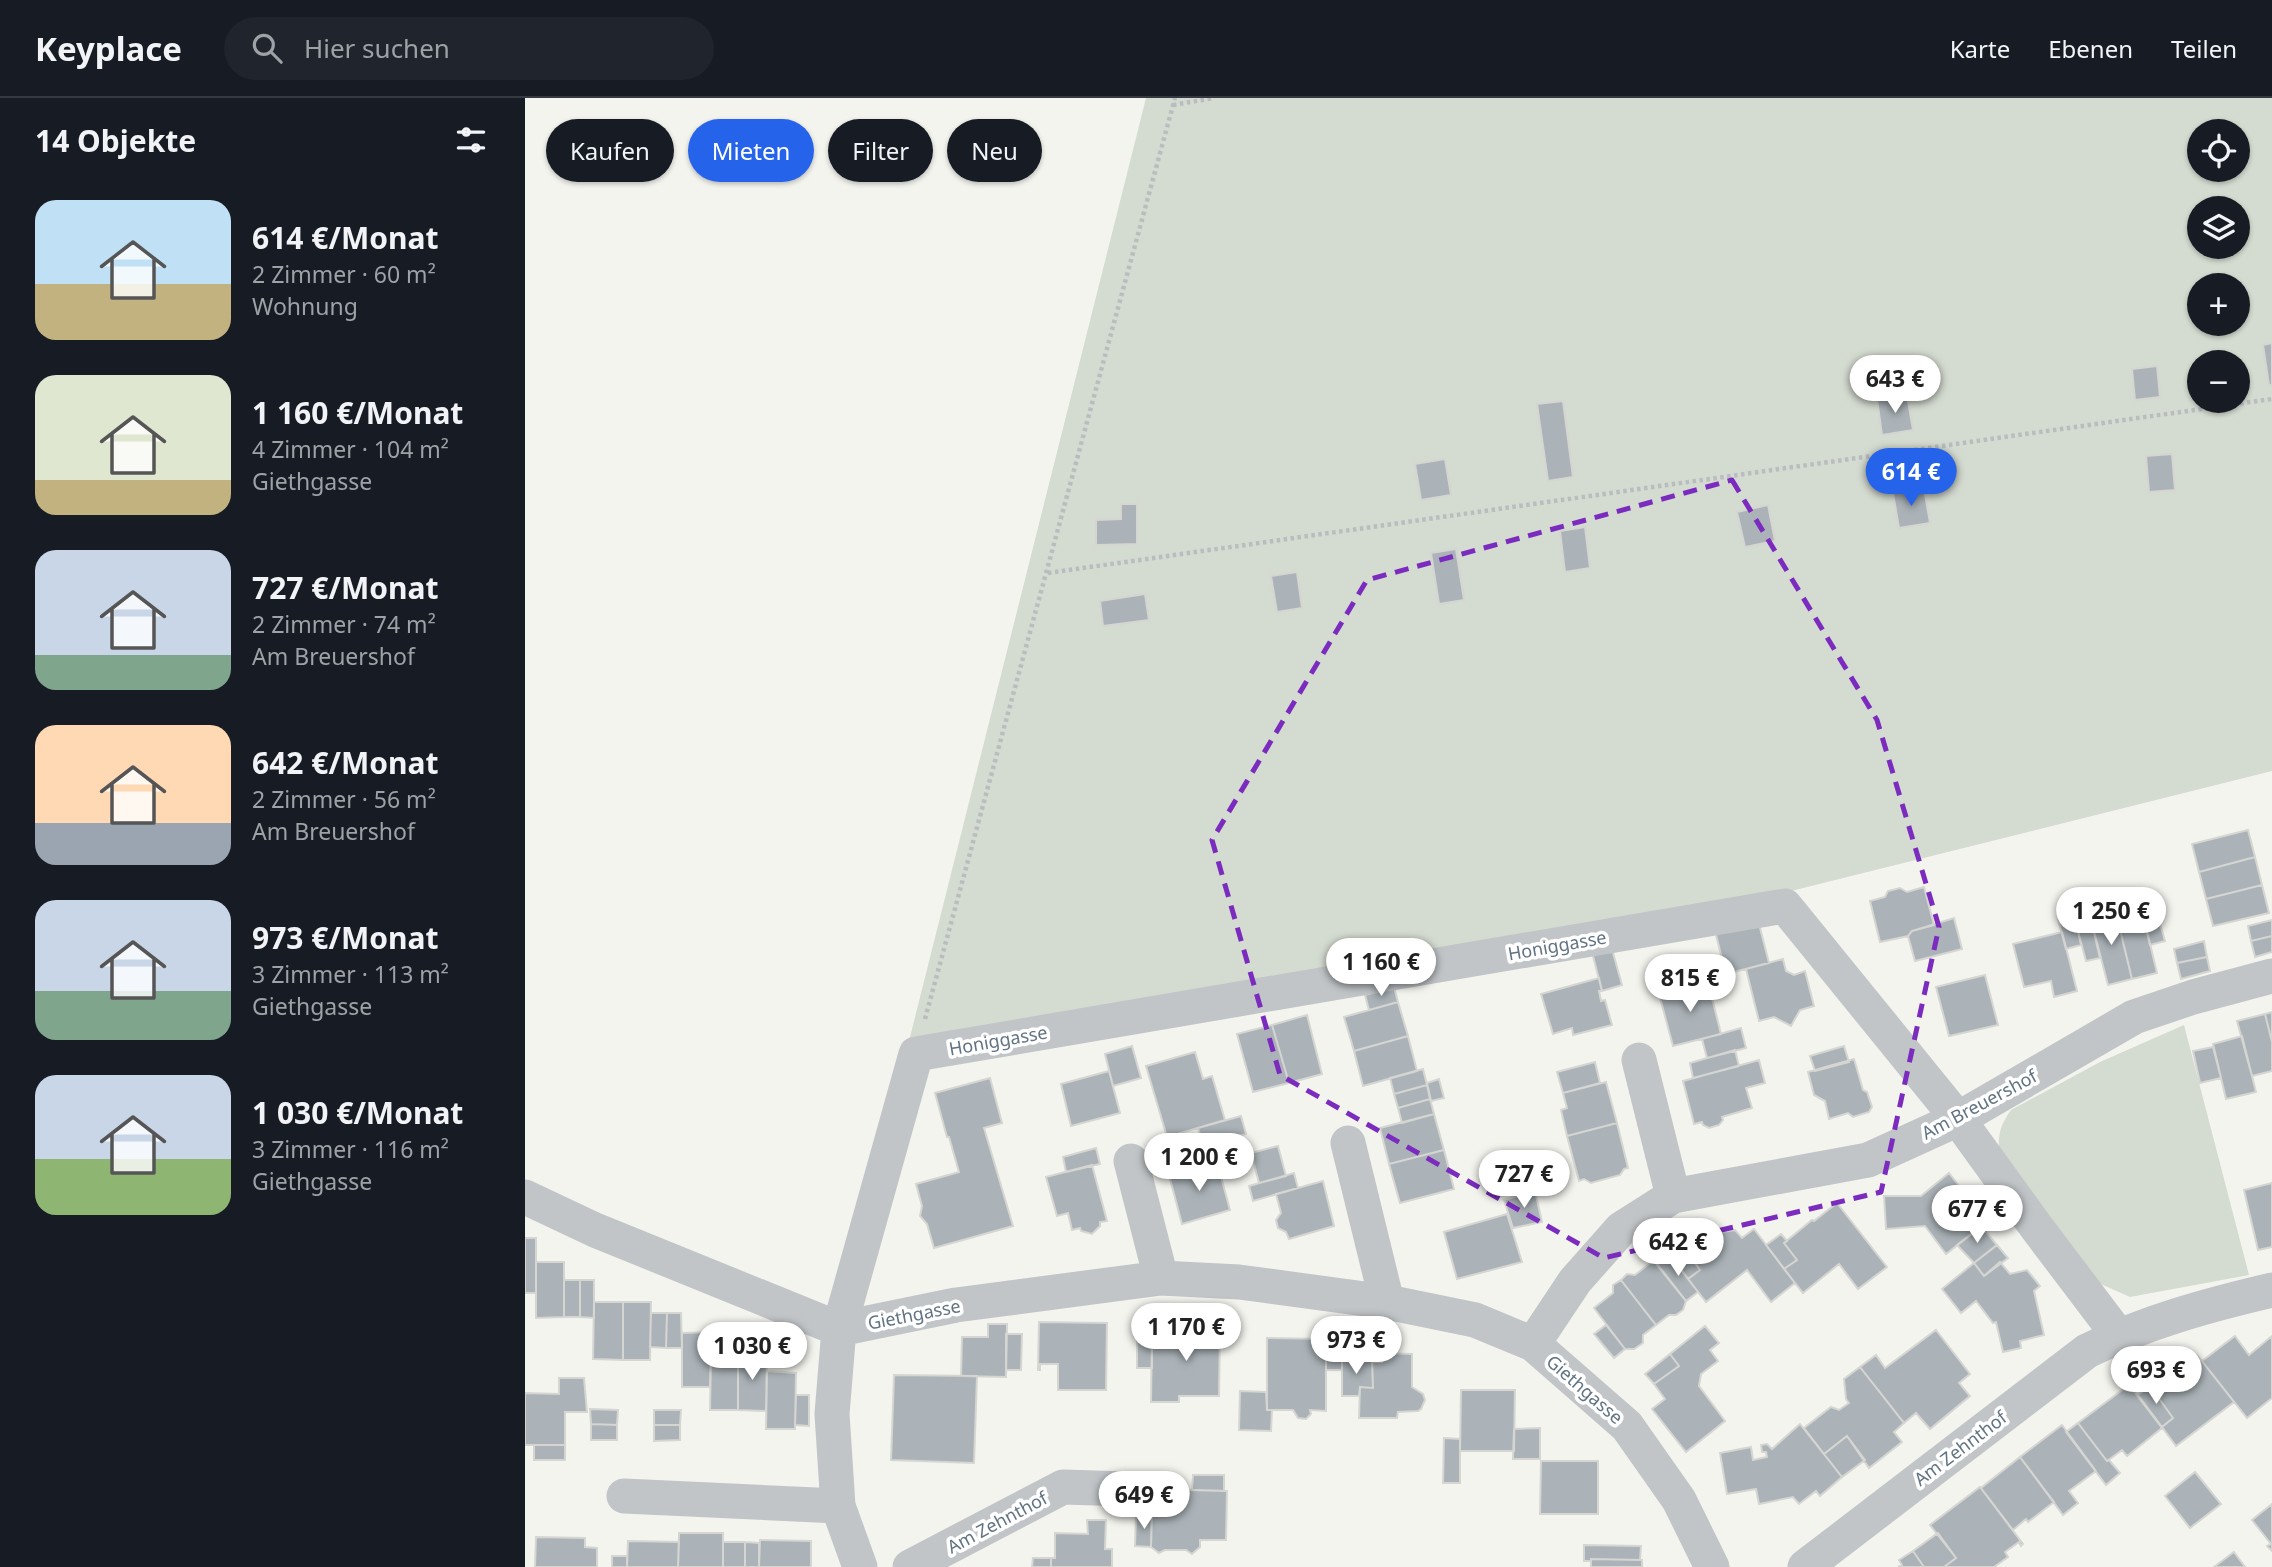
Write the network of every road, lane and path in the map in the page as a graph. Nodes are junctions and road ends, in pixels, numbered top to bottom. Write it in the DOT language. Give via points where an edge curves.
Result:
graph roads {
  1 [pos="1175,98"];
  2 [pos="1214,98"];
  3 [pos="1173,105"];
  4 [pos="2272,399"];
  5 [pos="1048,573"];
  6 [pos="2272,976"];
  7 [pos="916,1054"];
  8 [pos="1639,1060"];
  9 [pos="1958,1119"];
  10 [pos="1348,1143"];
  11 [pos="1131,1161"];
  12 [pos="1673,1196"];
  13 [pos="525,1197"];
  14 [pos="1161,1278"];
  15 [pos="2272,1290"];
  16 [pos="1387,1302"];
  17 [pos="839,1329"];
  18 [pos="2118,1335"];
  19 [pos="1533,1344"];
  20 [pos="1128,1489"];
  21 [pos="624,1496"];
  22 [pos="838,1506"];
  23 [pos="860,1567"];
  24 [pos="910,1567"];
  25 [pos="1712,1567"];
  26 [pos="1805,1567"];
  1 -- 3 [label="path"];
  2 -- 3 [label="path"];
  3 -- 5 [label="path"];
  4 -- 5 [label="path"];
  5 -- 7 [label="path"];
  6 -- 9 [label="street, Am Breuershof" via="2134,1017"];
  7 -- 9 [label="street, Honiggasse" via="1785,906"];
  7 -- 17 [label="street"];
  8 -- 12 [label="street"];
  9 -- 12 [label="street, Am Breuershof" via="1868,1160"];
  9 -- 18 [label="street, Honiggasse"];
  10 -- 16 [label="street"];
  11 -- 14 [label="street"];
  12 -- 19 [label="street, Am Breuershof" via="1621,1229 1574,1281"];
  13 -- 17 [label="street"];
  14 -- 16 [label="street, Giethgasse" via="1238,1282"];
  14 -- 17 [label="street, Giethgasse" via="956,1305"];
  15 -- 18 [label="street"];
  16 -- 19 [label="street, Giethgasse" via="1475,1320"];
  17 -- 22 [label="street" via="832,1414"];
  18 -- 26 [label="street, Am Zehnthof" via="2087,1351"];
  19 -- 25 [label="street, Giethgasse" via="1627,1426 1679,1500"];
  20 -- 24 [label="street, Am Zehnthof" via="1063,1487"];
  21 -- 22 [label="street"];
  22 -- 23 [label="street"];
}
